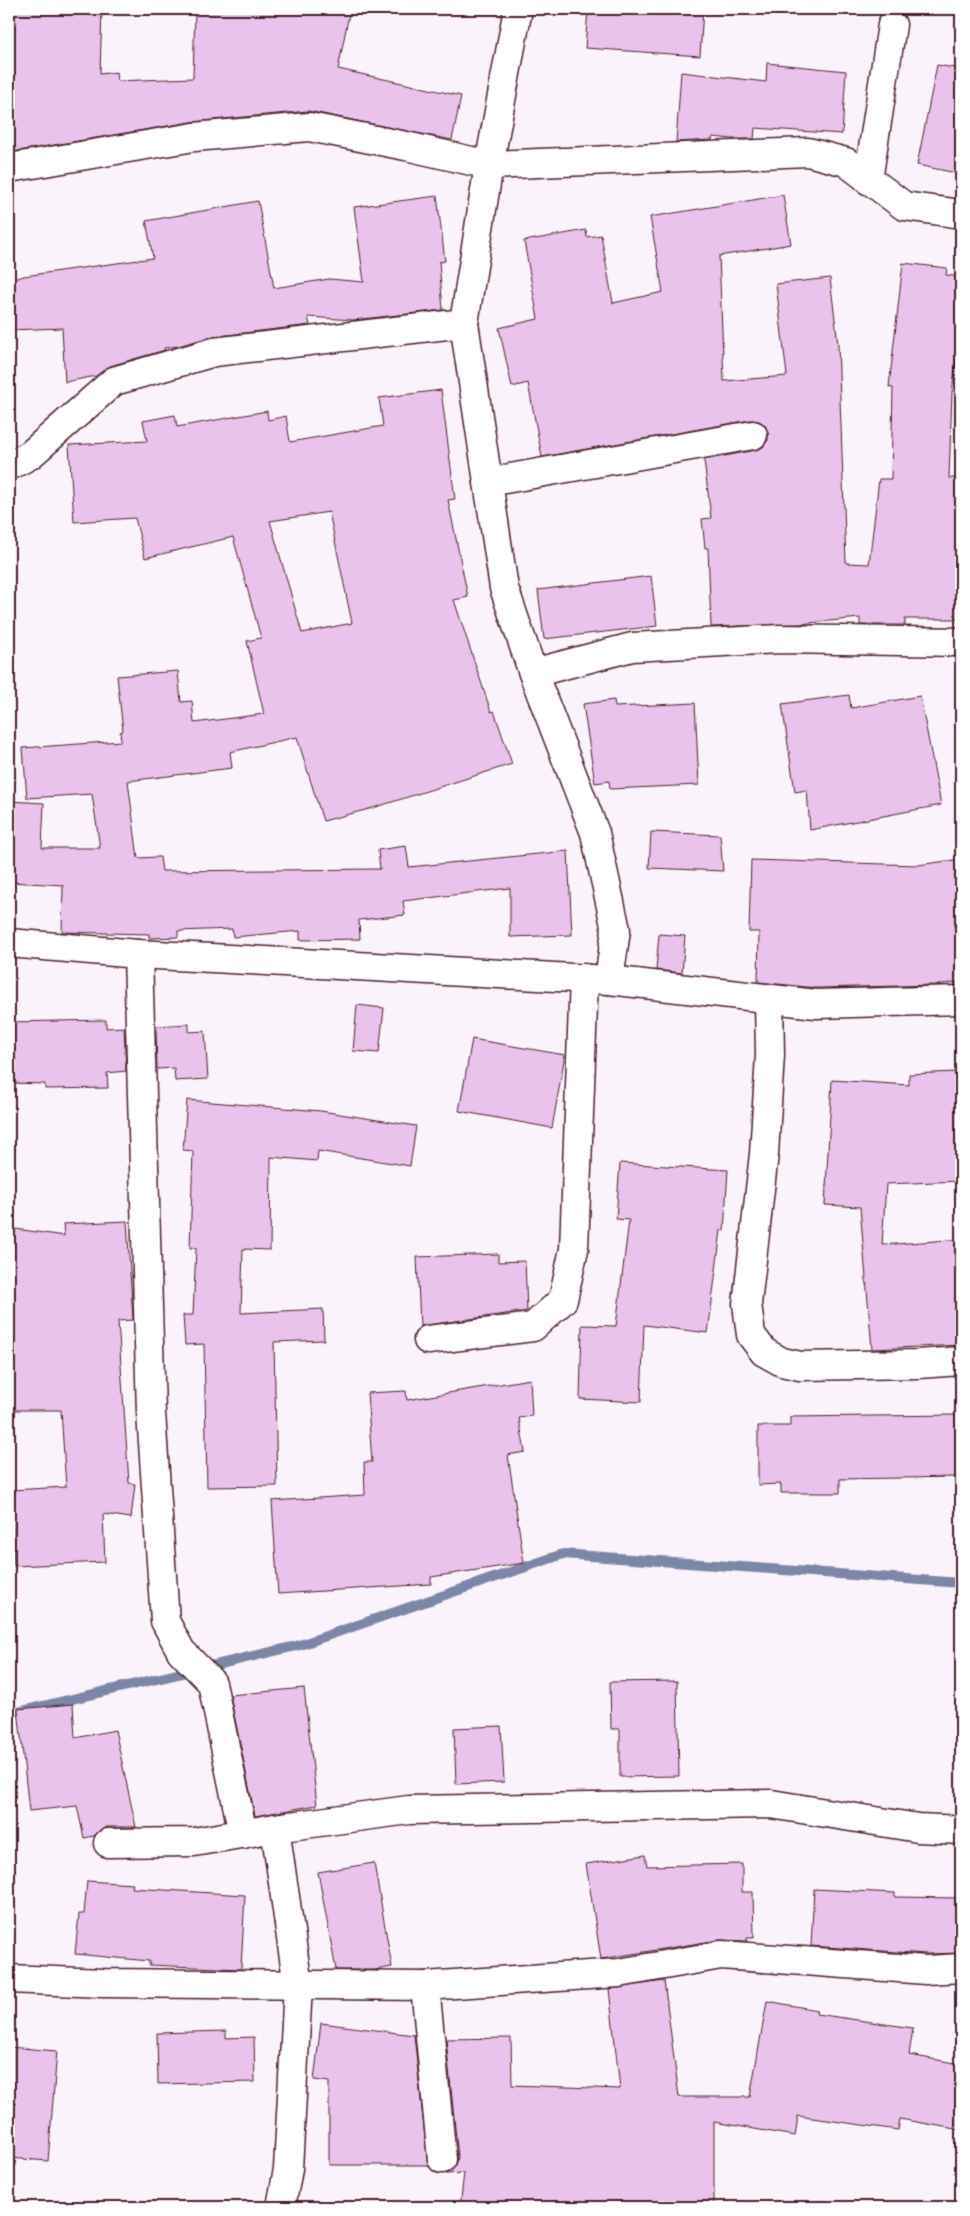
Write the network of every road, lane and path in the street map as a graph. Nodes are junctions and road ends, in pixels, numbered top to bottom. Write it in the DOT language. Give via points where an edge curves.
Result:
graph roads {
  1 [pos="518,9"];
  2 [pos="892,25"];
  3 [pos="489,165"];
  4 [pos="9,168"];
  5 [pos="868,180"];
  6 [pos="961,214"];
  7 [pos="464,323"];
  8 [pos="753,435"];
  9 [pos="9,466"];
  10 [pos="488,482"];
  11 [pos="961,642"];
  12 [pos="533,673"];
  13 [pos="9,943"];
  14 [pos="138,954"];
  15 [pos="596,979"];
  16 [pos="769,999"];
  17 [pos="961,1000"];
  18 [pos="428,1340"];
  19 [pos="961,1361"];
  20 [pos="275,1828"];
  21 [pos="961,1830"];
  22 [pos="243,1834"];
  23 [pos="108,1842"];
  24 [pos="961,1968"];
  25 [pos="9,1979"];
  26 [pos="298,1986"];
  27 [pos="425,1986"];
  28 [pos="442,2159"];
  29 [pos="281,2207"];
  1 -- 3 [label="street"];
  2 -- 5 [label="street"];
  3 -- 4 [label="street" via="309,127 194,137"];
  3 -- 5 [label="street" via="808,152 846,162"];
  3 -- 7 [label="street"];
  5 -- 6 [label="street" via="904,206"];
  7 -- 9 [label="street" via="214,352 114,381 30,455"];
  7 -- 10 [label="street"];
  8 -- 10 [label="street"];
  10 -- 12 [label="street" via="504,588"];
  11 -- 12 [label="street" via="780,639 632,646"];
  12 -- 15 [label="street" via="595,833 616,930"];
  13 -- 14 [label="street"];
  14 -- 15 [label="street"];
  14 -- 22 [label="street" via="151,1413 165,1621 181,1651 212,1683"];
  15 -- 16 [label="street"];
  15 -- 18 [label="street" via="574,1249 563,1300 533,1327"];
  16 -- 17 [label="street" via="816,1004"];
  16 -- 19 [label="street" via="770,1055 764,1154 747,1304 751,1335 764,1352 782,1362 800,1366"];
  20 -- 21 [label="street" via="409,1810 771,1804 918,1828"];
  20 -- 22 [label="street"];
  20 -- 26 [label="street"];
  22 -- 23 [label="street" via="194,1842"];
  24 -- 27 [label="street" via="926,1970 721,1955 619,1973"];
  25 -- 26 [label="street"];
  26 -- 27 [label="street"];
  26 -- 29 [label="street" via="288,2169"];
  27 -- 28 [label="street"];
}
